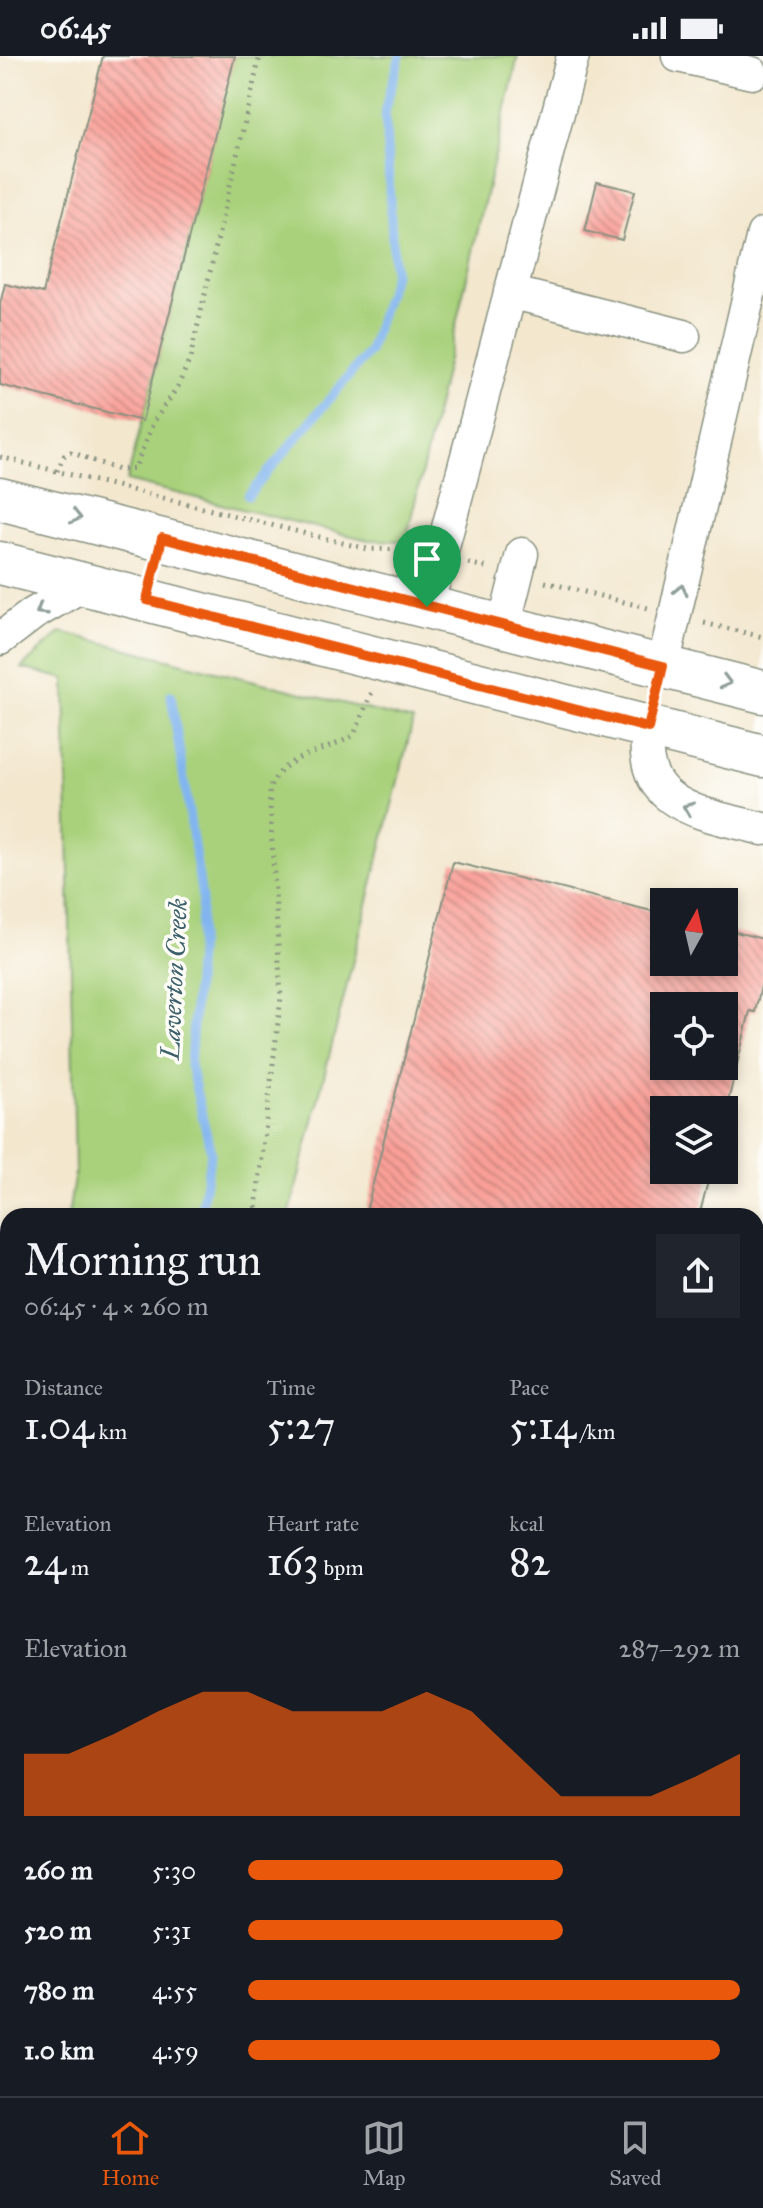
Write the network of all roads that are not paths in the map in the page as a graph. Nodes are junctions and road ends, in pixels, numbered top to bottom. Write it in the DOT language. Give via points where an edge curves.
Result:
graph roads {
  1 [pos="573,56"];
  2 [pos="678,56"];
  3 [pos="752,73"];
  4 [pos="763,234"];
  5 [pos="510,292"];
  6 [pos="684,336"];
  7 [pos="0,499"];
  8 [pos="522,554"];
  9 [pos="0,563"];
  10 [pos="85,584"];
  11 [pos="427,607"];
  12 [pos="504,626"];
  13 [pos="0,639"];
  14 [pos="663,666"];
  15 [pos="763,692"];
  16 [pos="648,728"];
  17 [pos="763,756"];
  18 [pos="763,829"];
  1 -- 5 [label="street"];
  2 -- 3 [label="street"];
  14 -- 4 [label="street, one-way"];
  5 -- 6 [label="street"];
  5 -- 11 [label="street"];
  7 -- 11 [label="main road, one-way"];
  8 -- 12 [label="street"];
  9 -- 10 [label="main road"];
  10 -- 13 [label="street, one-way"];
  10 -- 16 [label="main road"];
  11 -- 12 [label="main road"];
  12 -- 14 [label="main road"];
  14 -- 15 [label="main road, one-way"];
  14 -- 16 [label="main road"];
  16 -- 17 [label="main road"];
  18 -- 16 [label="street, one-way" via="670,801 648,770"];
}
